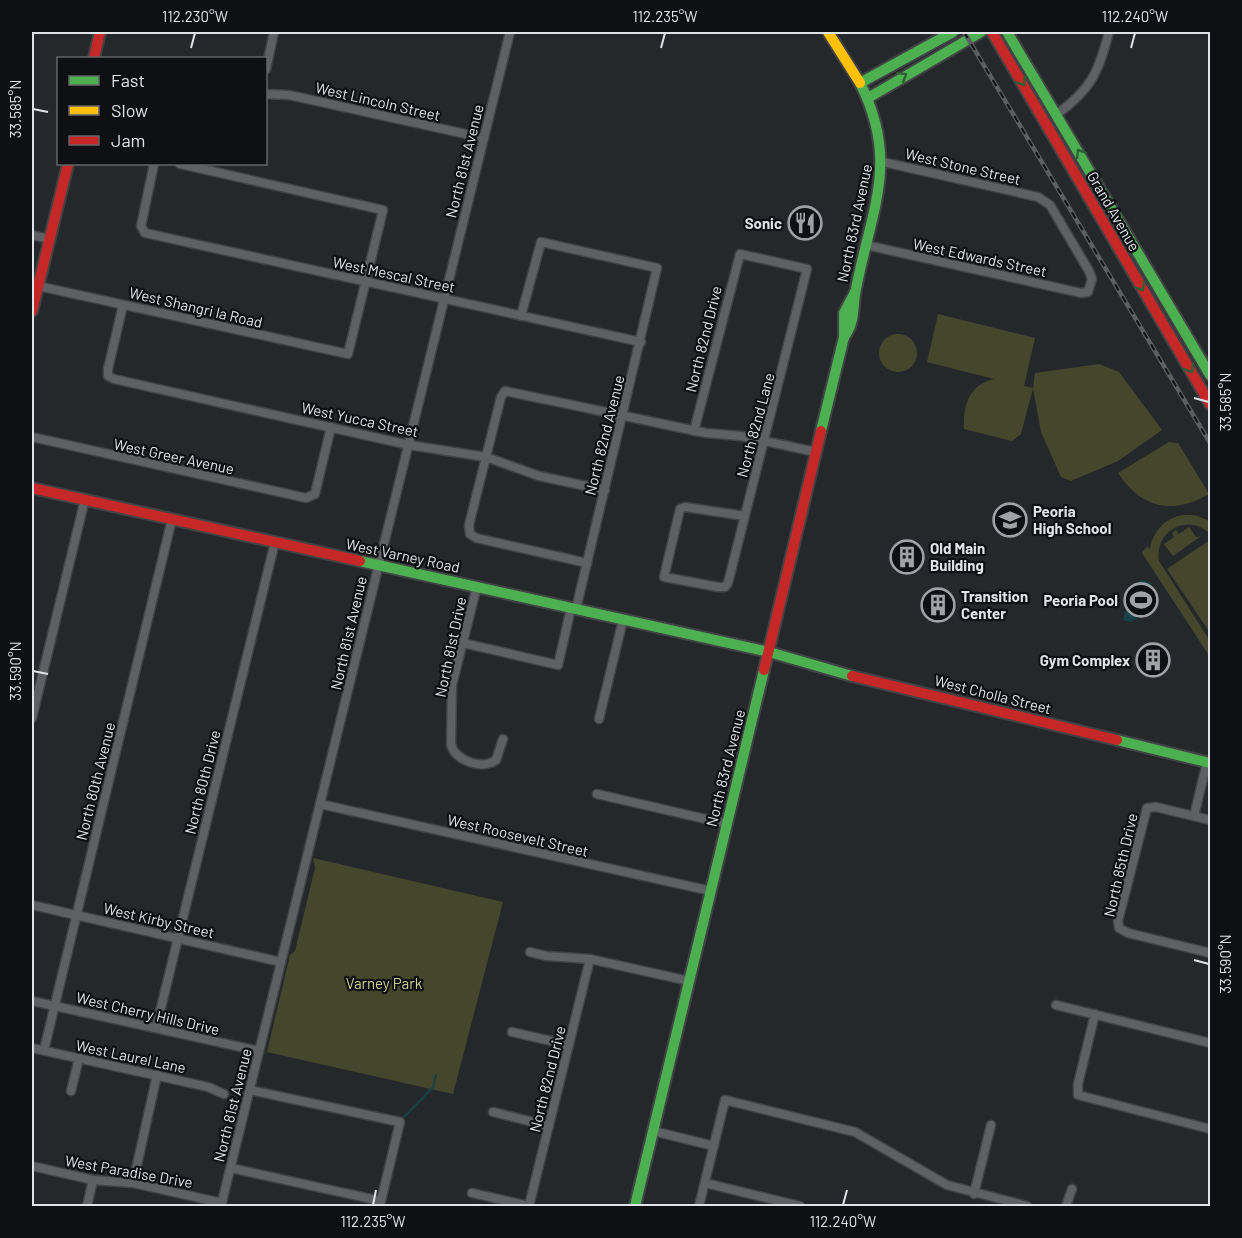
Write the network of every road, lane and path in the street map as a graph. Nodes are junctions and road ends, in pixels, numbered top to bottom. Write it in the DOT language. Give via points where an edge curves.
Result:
graph roads {
  1 [pos="100,32"];
  2 [pos="274,32"];
  3 [pos="510,32"];
  4 [pos="828,32"];
  5 [pos="953,32"];
  6 [pos="981,32"];
  7 [pos="992,32"];
  8 [pos="1007,32"];
  9 [pos="1109,32"];
  10 [pos="94,57"];
  11 [pos="267,64"];
  12 [pos="864,90"];
  13 [pos="267,94"];
  14 [pos="1057,114"];
  15 [pos="484,138"];
  16 [pos="883,162"];
  17 [pos="68,165"];
  18 [pos="154,165"];
  19 [pos="184,165"];
  20 [pos="1103,192"];
  21 [pos="1090,200"];
  22 [pos="32,235"];
  23 [pos="49,239"];
  24 [pos="866,245"];
  25 [pos="807,269"];
  26 [pos="367,282"];
  27 [pos="38,286"];
  28 [pos="1088,292"];
  29 [pos="444,299"];
  30 [pos="123,304"];
  31 [pos="32,311"];
  32 [pos="521,316"];
  33 [pos="641,342"];
  34 [pos="1210,375"];
  35 [pos="1206,387"];
  36 [pos="1210,404"];
  37 [pos="623,416"];
  38 [pos="331,427"];
  39 [pos="694,431"];
  40 [pos="32,437"];
  41 [pos="766,441"];
  42 [pos="408,445"];
  43 [pos="816,452"];
  44 [pos="486,457"];
  45 [pos="32,488"];
  46 [pos="605,490"];
  47 [pos="85,499"];
  48 [pos="745,516"];
  49 [pos="172,519"];
  50 [pos="275,542"];
  51 [pos="587,563"];
  52 [pos="379,565"];
  53 [pos="477,586"];
  54 [pos="573,608"];
  55 [pos="623,620"];
  56 [pos="463,643"];
  57 [pos="769,652"];
  58 [pos="32,718"];
  59 [pos="599,719"];
  60 [pos="503,739"];
  61 [pos="1209,763"];
  62 [pos="597,794"];
  63 [pos="320,804"];
  64 [pos="1194,816"];
  65 [pos="1210,820"];
  66 [pos="727,824"];
  67 [pos="711,891"];
  68 [pos="32,905"];
  69 [pos="76,915"];
  70 [pos="178,938"];
  71 [pos="530,952"];
  72 [pos="1210,953"];
  73 [pos="590,958"];
  74 [pos="281,962"];
  75 [pos="689,981"];
  76 [pos="32,1000"];
  77 [pos="1056,1005"];
  78 [pos="54,1006"];
  79 [pos="1095,1014"];
  80 [pos="156,1028"];
  81 [pos="512,1032"];
  82 [pos="1210,1042"];
  83 [pos="569,1045"];
  84 [pos="32,1047"];
  85 [pos="44,1050"];
  86 [pos="259,1051"];
  87 [pos="79,1058"];
  88 [pos="157,1075"];
  89 [pos="250,1090"];
  90 [pos="71,1091"];
  91 [pos="224,1094"];
  92 [pos="493,1112"];
  93 [pos="991,1125"];
  94 [pos="549,1126"];
  95 [pos="1210,1129"];
  96 [pos="653,1131"];
  97 [pos="714,1146"];
  98 [pos="32,1166"];
  99 [pos="231,1168"];
  100 [pos="93,1180"];
  101 [pos="705,1182"];
  102 [pos="133,1183"];
  103 [pos="1072,1189"];
  104 [pos="472,1193"];
  105 [pos="974,1194"];
  106 [pos="222,1205"];
  107 [pos="87,1206"];
  108 [pos="529,1206"];
  109 [pos="635,1206"];
  110 [pos="699,1206"];
  111 [pos="800,1206"];
  112 [pos="1025,1206"];
  113 [pos="1066,1206"];
  1 -- 10 [label="main road"];
  2 -- 11 [label="street"];
  3 -- 15 [label="street, North 81st Avenue"];
  4 -- 12 [label="main road, North 83rd Avenue"];
  5 -- 12 [label="main road"];
  12 -- 6 [label="main road, one-way"];
  7 -- 21 [label="main road, Grand Avenue, one-way"];
  8 -- 14 [label="main road, Grand Avenue"];
  9 -- 14 [label="street" via="1095,76 1084,92"];
  12 -- 16 [label="main road, North 83rd Avenue" via="881,135"];
  13 -- 15 [label="street, West Lincoln Street" via="289,95"];
  20 -- 14 [label="main road, Grand Avenue, one-way"];
  15 -- 29 [label="street, North 81st Avenue"];
  16 -- 24 [label="main road, North 83rd Avenue"];
  16 -- 28 [label="street, West Stone Street" via="1038,197 1050,205 1089,271 1092,279"];
  17 -- 23 [label="main road"];
  18 -- 26 [label="street, West Mescal Street" via="141,230"];
  19 -- 26 [label="street" via="383,210"];
  20 -- 21 [label="main road"];
  20 -- 34 [label="main road, Grand Avenue"];
  21 -- 35 [label="main road, Grand Avenue, one-way"];
  22 -- 23 [label="street"];
  23 -- 27 [label="main road"];
  24 -- 28 [label="street, West Edwards Street"];
  24 -- 43 [label="main road, North 83rd Avenue" via="855,292 857,303 850,330 844,337"];
  25 -- 39 [label="street, North 82nd Drive" via="740,254"];
  25 -- 41 [label="street, North 82nd Lane"];
  26 -- 29 [label="street, West Mescal Street"];
  26 -- 30 [label="street, West Shangri la Road" via="348,354"];
  27 -- 30 [label="street, West Shangri la Road"];
  27 -- 31 [label="main road"];
  29 -- 32 [label="street, West Mescal Street"];
  29 -- 42 [label="street, North 81st Avenue"];
  30 -- 38 [label="street, West Yucca Street" via="108,376"];
  32 -- 33 [label="street, West Mescal Street"];
  32 -- 33 [label="street, North 82nd Avenue" via="540,242 657,268"];
  33 -- 37 [label="street, North 82nd Avenue"];
  35 -- 36 [label="main road, Grand Avenue"];
  37 -- 39 [label="street"];
  37 -- 44 [label="street" via="505,390"];
  37 -- 46 [label="street, North 82nd Avenue"];
  38 -- 40 [label="street, West Greer Avenue" via="311,498"];
  38 -- 42 [label="street, West Yucca Street"];
  39 -- 41 [label="street"];
  41 -- 43 [label="street"];
  41 -- 48 [label="street, North 82nd Lane"];
  42 -- 44 [label="street, West Yucca Street"];
  42 -- 52 [label="street, North 81st Avenue"];
  43 -- 57 [label="main road, North 83rd Avenue"];
  44 -- 46 [label="street, West Yucca Street" via="539,476"];
  44 -- 51 [label="street" via="470,534"];
  45 -- 47 [label="main road, West Varney Road"];
  46 -- 51 [label="street, North 82nd Avenue"];
  47 -- 49 [label="main road, West Varney Road"];
  47 -- 58 [label="street"];
  48 -- 48 [label="street, North 82nd Lane" via="725,587 664,577 680,509"];
  49 -- 50 [label="main road, West Varney Road"];
  49 -- 69 [label="street, North 80th Avenue"];
  50 -- 52 [label="main road, West Varney Road"];
  50 -- 70 [label="street, North 80th Drive"];
  51 -- 54 [label="street, North 82nd Avenue"];
  52 -- 53 [label="main road, West Varney Road"];
  52 -- 63 [label="street, North 81st Avenue"];
  53 -- 54 [label="main road, West Varney Road"];
  53 -- 56 [label="street, North 81st Drive"];
  54 -- 55 [label="main road, West Varney Road"];
  54 -- 56 [label="street, North 82nd Avenue" via="558,665"];
  55 -- 57 [label="main road, West Varney Road"];
  55 -- 59 [label="street"];
  56 -- 60 [label="street, North 81st Drive" via="451,694 453,753 479,764 491,763 499,754"];
  57 -- 61 [label="main road, West Cholla Street"];
  57 -- 66 [label="main road, North 83rd Avenue"];
  61 -- 64 [label="street"];
  62 -- 66 [label="street"];
  63 -- 67 [label="street, West Roosevelt Street"];
  63 -- 74 [label="street, North 81st Avenue"];
  64 -- 65 [label="street"];
  64 -- 72 [label="street, North 85th Drive" via="1147,808 1118,921 1119,928"];
  66 -- 67 [label="main road, North 83rd Avenue"];
  67 -- 75 [label="main road, North 83rd Avenue"];
  68 -- 69 [label="street, West Kirby Street"];
  69 -- 70 [label="street, West Kirby Street"];
  69 -- 78 [label="street, North 80th Avenue"];
  70 -- 74 [label="street, West Kirby Street"];
  70 -- 80 [label="street, North 80th Drive"];
  71 -- 73 [label="street"];
  73 -- 75 [label="street"];
  73 -- 83 [label="street, North 82nd Drive"];
  74 -- 86 [label="street, North 81st Avenue"];
  75 -- 96 [label="main road, North 83rd Avenue"];
  76 -- 78 [label="street, West Cherry Hills Drive"];
  77 -- 79 [label="street"];
  78 -- 80 [label="street, West Cherry Hills Drive"];
  78 -- 85 [label="street, North 80th Avenue"];
  79 -- 82 [label="street"];
  79 -- 95 [label="street" via="1078,1095"];
  80 -- 86 [label="street, West Cherry Hills Drive"];
  81 -- 83 [label="street"];
  83 -- 94 [label="street, North 82nd Drive"];
  84 -- 85 [label="street, West Laurel Lane"];
  85 -- 87 [label="street, West Laurel Lane"];
  86 -- 89 [label="street, North 81st Avenue"];
  87 -- 88 [label="street, West Laurel Lane"];
  87 -- 90 [label="street"];
  88 -- 91 [label="street, West Laurel Lane"];
  88 -- 102 [label="street"];
  89 -- 99 [label="street, North 81st Avenue"];
  89 -- 99 [label="street" via="400,1122 381,1201"];
  92 -- 94 [label="street"];
  93 -- 105 [label="street"];
  94 -- 108 [label="street, North 82nd Drive"];
  96 -- 97 [label="street"];
  96 -- 109 [label="main road, North 83rd Avenue"];
  97 -- 101 [label="street"];
  97 -- 105 [label="street" via="725,1100 855,1132 947,1185"];
  98 -- 100 [label="street, West Paradise Drive"];
  99 -- 106 [label="street, North 81st Avenue"];
  100 -- 102 [label="street, West Paradise Drive"];
  100 -- 107 [label="street"];
  101 -- 110 [label="street"];
  101 -- 111 [label="street"];
  102 -- 106 [label="street, West Paradise Drive"];
  103 -- 113 [label="street"];
  104 -- 108 [label="street"];
  105 -- 112 [label="street"];
}
